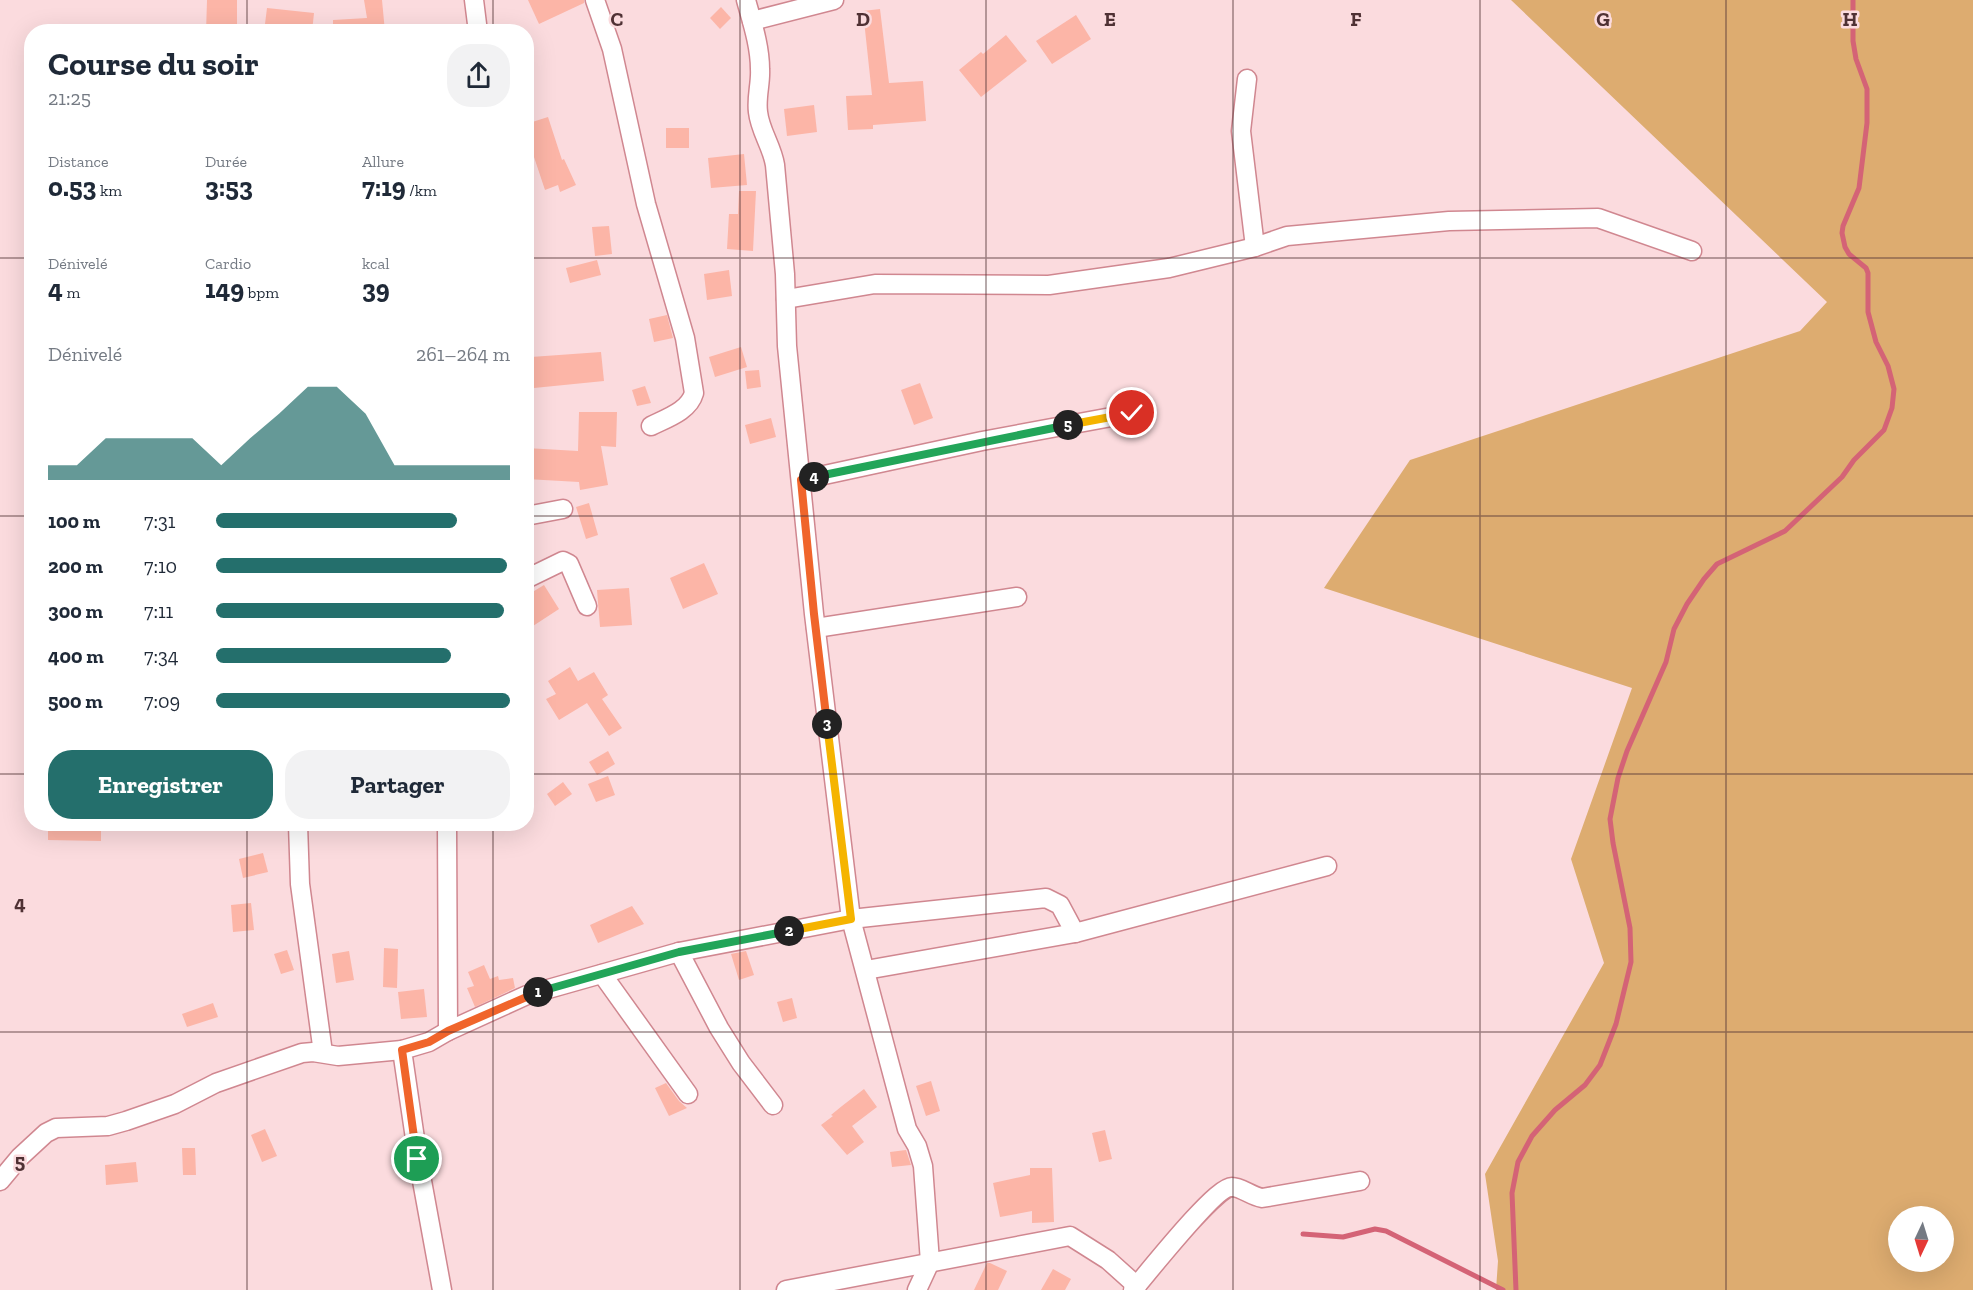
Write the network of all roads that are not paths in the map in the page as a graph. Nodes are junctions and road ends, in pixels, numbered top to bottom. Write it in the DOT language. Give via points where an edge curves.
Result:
graph roads {
  1 [pos="474,0"];
  2 [pos="595,0"];
  3 [pos="746,0"];
  4 [pos="834,0"];
  5 [pos="752,21"];
  6 [pos="477,24"];
  7 [pos="1247,79"];
  8 [pos="1255,247"];
  9 [pos="1692,251"];
  10 [pos="786,299"];
  11 [pos="1132,413"];
  12 [pos="651,426"];
  13 [pos="801,480"];
  14 [pos="563,509"];
  15 [pos="534,514"];
  16 [pos="534,575"];
  17 [pos="1017,597"];
  18 [pos="587,606"];
  19 [pos="816,628"];
  20 [pos="298,831"];
  21 [pos="447,831"];
  22 [pos="1327,866"];
  23 [pos="851,919"];
  24 [pos="1075,933"];
  25 [pos="679,952"];
  26 [pos="866,970"];
  27 [pos="602,974"];
  28 [pos="448,1031"];
  29 [pos="402,1050"];
  30 [pos="323,1053"];
  31 [pos="688,1094"];
  32 [pos="773,1105"];
  33 [pos="0,1180"];
  34 [pos="1360,1181"];
  35 [pos="930,1262"];
  36 [pos="1135,1288"];
  37 [pos="442,1290"];
  38 [pos="786,1290"];
  39 [pos="917,1290"];
  1 -- 6 [label="street"];
  2 -- 12 [label="street" via="612,49 646,204 685,338 694,393 686,407"];
  3 -- 5 [label="street"];
  4 -- 5 [label="street"];
  5 -- 10 [label="street" via="760,69 760,125 774,154"];
  7 -- 8 [label="street" via="1241,131"];
  8 -- 9 [label="street" via="1287,236 1449,220 1598,218"];
  8 -- 10 [label="street" via="1169,268 1049,285 875,284"];
  10 -- 13 [label="street"];
  11 -- 13 [label="street"];
  13 -- 19 [label="street"];
  14 -- 15 [label="street"];
  16 -- 18 [label="street" via="562,561 569,564"];
  17 -- 19 [label="street"];
  19 -- 23 [label="street"];
  20 -- 30 [label="street" via="300,884"];
  21 -- 28 [label="street"];
  22 -- 24 [label="street"];
  23 -- 24 [label="street" via="1046,898 1059,905"];
  23 -- 25 [label="street"];
  23 -- 26 [label="street"];
  24 -- 26 [label="street"];
  25 -- 27 [label="street"];
  25 -- 32 [label="street" via="719,1028"];
  26 -- 35 [label="street" via="908,1129 923,1166"];
  27 -- 28 [label="street" via="527,995"];
  27 -- 31 [label="street"];
  28 -- 29 [label="street"];
  29 -- 30 [label="street" via="338,1056"];
  29 -- 37 [label="street" via="417,1159"];
  30 -- 33 [label="street" via="302,1053 216,1083 175,1104 126,1121 108,1126 56,1128 20,1157"];
  34 -- 36 [label="street" via="1262,1198 1233,1186 1226,1188 1209,1202"];
  35 -- 36 [label="street" via="1070,1236 1108,1260"];
  35 -- 38 [label="street"];
  35 -- 39 [label="street"];
}
